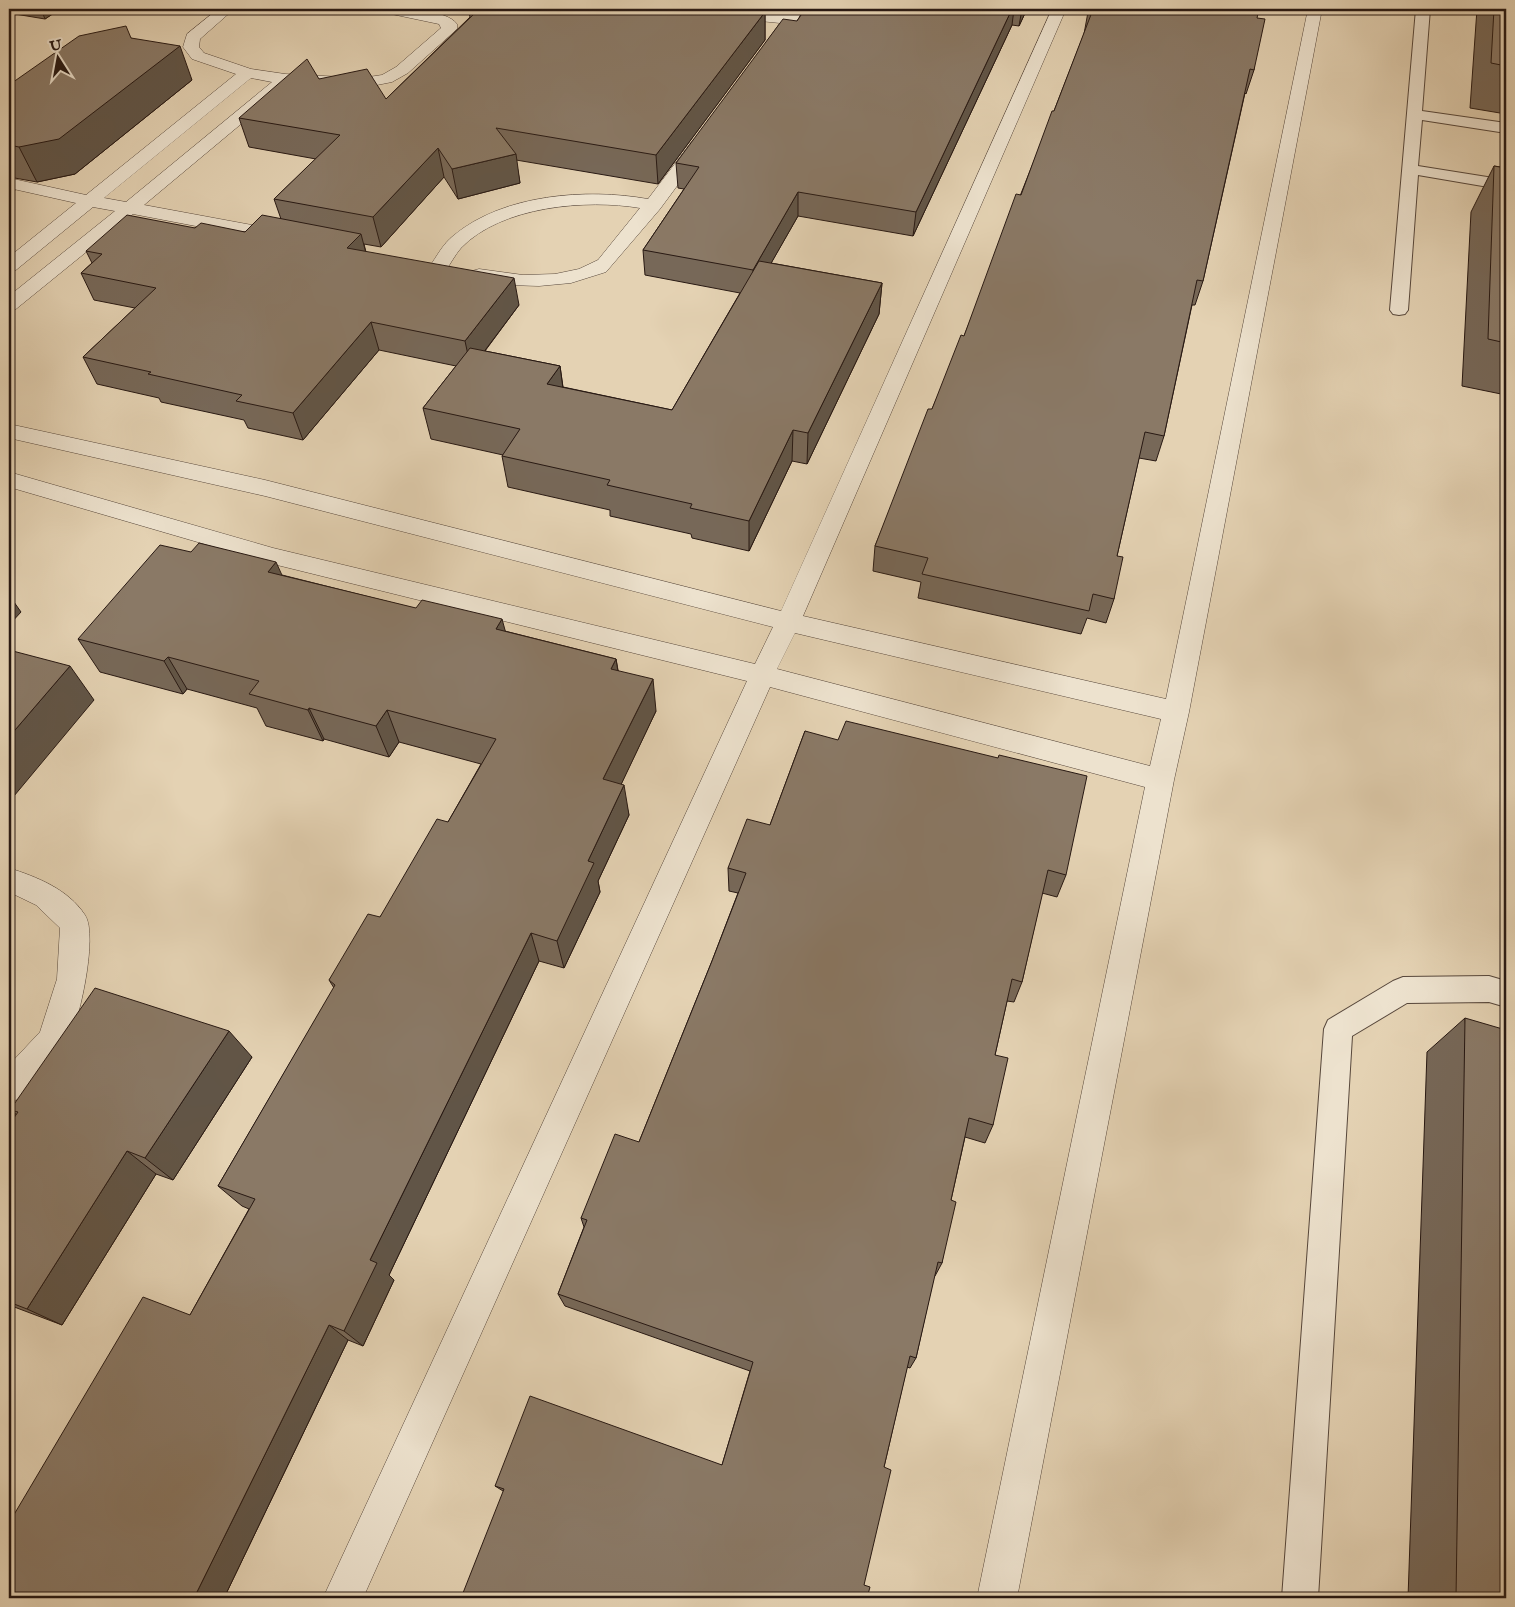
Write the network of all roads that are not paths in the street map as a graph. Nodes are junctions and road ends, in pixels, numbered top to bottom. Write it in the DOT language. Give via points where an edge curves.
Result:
graph roads {
  1 [pos="227,9"];
  2 [pos="387,9"];
  3 [pos="733,9"];
  4 [pos="1059,9"];
  5 [pos="1315,9"];
  6 [pos="1423,9"];
  7 [pos="793,14"];
  8 [pos="755,68"];
  9 [pos="248,73"];
  10 [pos="285,79"];
  11 [pos="1414,114"];
  12 [pos="1506,128"];
  13 [pos="707,132"];
  14 [pos="1410,169"];
  15 [pos="9,183"];
  16 [pos="1506,185"];
  17 [pos="91,201"];
  18 [pos="654,205"];
  19 [pos="130,208"];
  20 [pos="304,241"];
  21 [pos="420,262"];
  22 [pos="9,266"];
  23 [pos="439,266"];
  24 [pos="9,305"];
  25 [pos="1399,310"];
  26 [pos="9,431"];
  27 [pos="9,479"];
  28 [pos="788,622"];
  29 [pos="762,675"];
  30 [pos="1176,712"];
  31 [pos="1160,780"];
  32 [pos="9,880"];
  33 [pos="1506,994"];
  34 [pos="9,1087"];
  35 [pos="342,1598"];
  36 [pos="997,1598"];
  37 [pos="1300,1598"];
  1 -- 9 [label="street" via="192,37 191,47 198,56"];
  2 -- 10 [label="street" via="444,20 450,24 402,70 386,78 362,83"];
  3 -- 7 [label="street" via="760,16"];
  4 -- 28 [label="street"];
  5 -- 30 [label="street"];
  6 -- 11 [label="lane"];
  7 -- 8 [label="street"];
  9 -- 10 [label="street"];
  9 -- 17 [label="street"];
  10 -- 19 [label="street"];
  11 -- 12 [label="lane"];
  11 -- 14 [label="lane"];
  13 -- 18 [label="street"];
  14 -- 16 [label="lane"];
  14 -- 25 [label="lane"];
  15 -- 17 [label="street"];
  17 -- 19 [label="street"];
  17 -- 22 [label="street"];
  18 -- 23 [label="street" via="594,197 554,200 516,210 482,224 462,238"];
  18 -- 23 [label="street" via="600,267 572,276 504,281"];
  19 -- 20 [label="street"];
  19 -- 24 [label="street"];
  21 -- 23 [label="street"];
  26 -- 28 [label="street" via="265,488"];
  27 -- 29 [label="street" via="273,556"];
  28 -- 29 [label="street"];
  28 -- 30 [label="street"];
  29 -- 31 [label="street"];
  29 -- 35 [label="street"];
  30 -- 31 [label="street"];
  31 -- 36 [label="street"];
  32 -- 34 [label="street" via="31,886 55,901 75,924 72,979 53,1040"];
  33 -- 37 [label="lane" via="1489,989 1403,990 1338,1029"];
}
